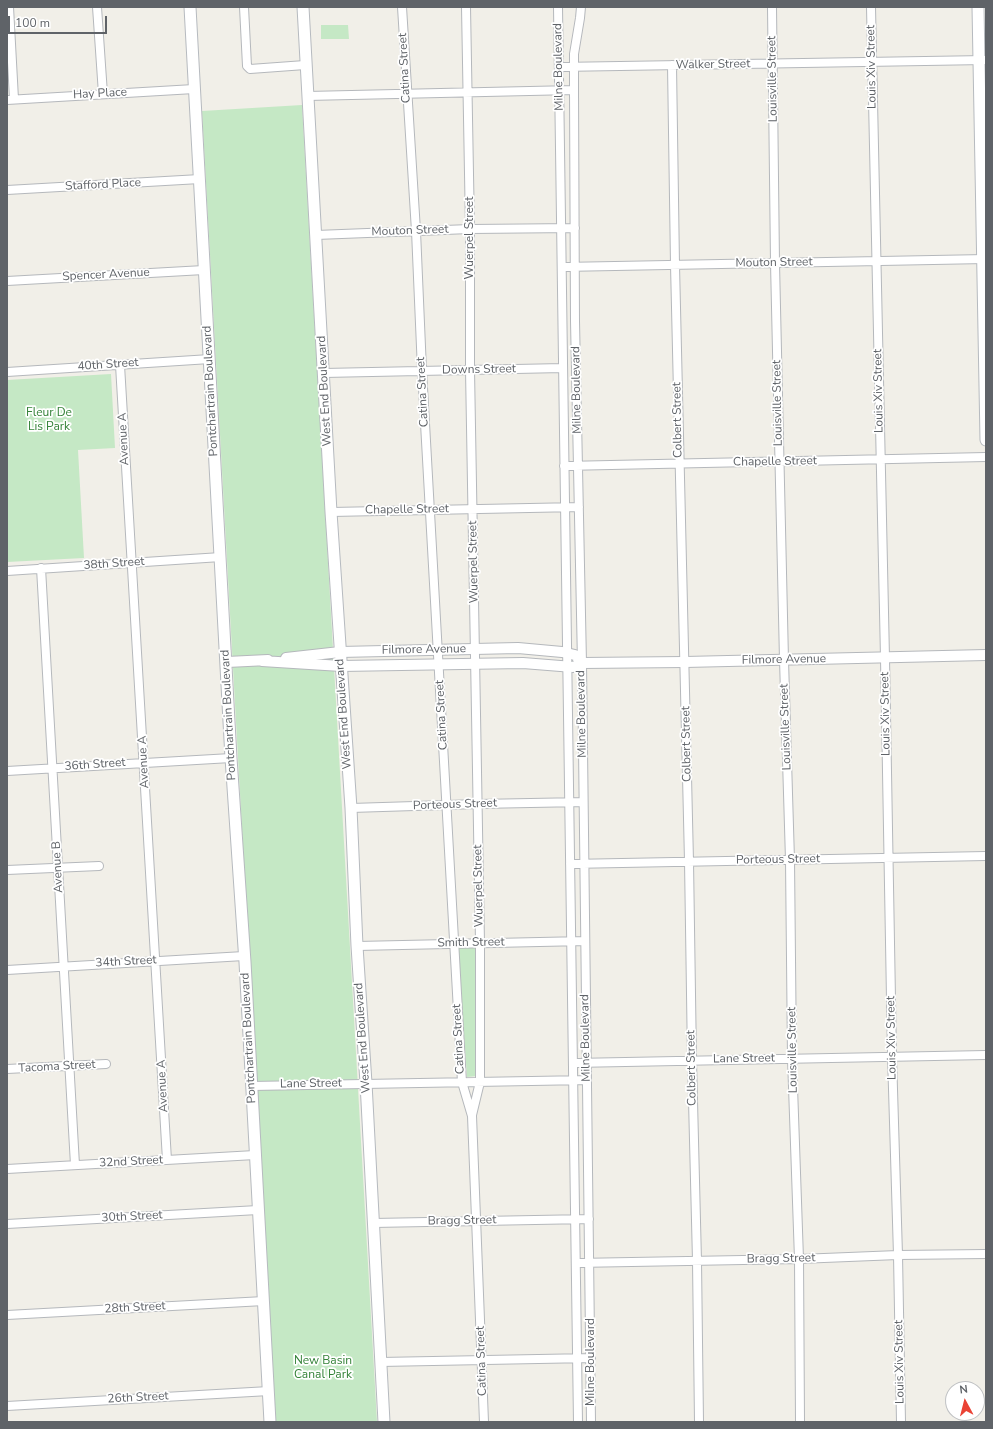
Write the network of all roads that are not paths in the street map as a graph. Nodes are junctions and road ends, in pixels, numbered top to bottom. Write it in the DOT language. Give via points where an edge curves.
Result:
graph roads {
  1 [pos="9,7"];
  2 [pos="97,7"];
  3 [pos="190,7"];
  4 [pos="244,7"];
  5 [pos="303,7"];
  6 [pos="402,7"];
  7 [pos="466,7"];
  8 [pos="558,7"];
  9 [pos="581,7"];
  10 [pos="772,7"];
  11 [pos="871,7"];
  12 [pos="978,7"];
  13 [pos="982,60"];
  14 [pos="872,62"];
  15 [pos="773,64"];
  16 [pos="305,65"];
  17 [pos="672,65"];
  18 [pos="559,67"];
  19 [pos="574,67"];
  20 [pos="194,89"];
  21 [pos="559,90"];
  22 [pos="574,90"];
  23 [pos="468,92"];
  24 [pos="406,93"];
  25 [pos="103,94"];
  26 [pos="307,96"];
  27 [pos="11,100"];
  28 [pos="200,180"];
  29 [pos="7,190"];
  30 [pos="561,228"];
  31 [pos="575,228"];
  32 [pos="470,229"];
  33 [pos="416,231"];
  34 [pos="316,235"];
  35 [pos="984,259"];
  36 [pos="877,261"];
  37 [pos="775,263"];
  38 [pos="675,265"];
  39 [pos="562,267"];
  40 [pos="576,267"];
  41 [pos="204,270"];
  42 [pos="7,281"];
  43 [pos="210,359"];
  44 [pos="120,365"];
  45 [pos="563,368"];
  46 [pos="422,370"];
  47 [pos="470,370"];
  48 [pos="7,372"];
  49 [pos="324,372"];
  50 [pos="986,440"];
  51 [pos="986,457"];
  52 [pos="880,460"];
  53 [pos="780,462"];
  54 [pos="679,464"];
  55 [pos="564,466"];
  56 [pos="578,466"];
  57 [pos="579,507"];
  58 [pos="473,508"];
  59 [pos="565,508"];
  60 [pos="430,509"];
  61 [pos="331,512"];
  62 [pos="221,557"];
  63 [pos="131,563"];
  64 [pos="41,568"];
  65 [pos="7,570"];
  66 [pos="438,649"];
  67 [pos="475,649"];
  68 [pos="340,652"];
  69 [pos="567,653"];
  70 [pos="986,655"];
  71 [pos="885,658"];
  72 [pos="784,660"];
  73 [pos="262,661"];
  74 [pos="227,662"];
  75 [pos="685,662"];
  76 [pos="476,663"];
  77 [pos="582,663"];
  78 [pos="439,664"];
  79 [pos="341,666"];
  80 [pos="567,666"];
  81 [pos="231,758"];
  82 [pos="144,762"];
  83 [pos="52,768"];
  84 [pos="7,771"];
  85 [pos="570,802"];
  86 [pos="583,802"];
  87 [pos="478,804"];
  88 [pos="446,805"];
  89 [pos="351,808"];
  90 [pos="986,856"];
  91 [pos="889,858"];
  92 [pos="790,860"];
  93 [pos="689,862"];
  94 [pos="570,864"];
  95 [pos="584,864"];
  96 [pos="100,866"];
  97 [pos="58,867"];
  98 [pos="7,870"];
  99 [pos="571,941"];
  100 [pos="585,941"];
  101 [pos="480,942"];
  102 [pos="454,943"];
  103 [pos="356,946"];
  104 [pos="244,956"];
  105 [pos="156,961"];
  106 [pos="64,966"];
  107 [pos="7,970"];
  108 [pos="986,1055"];
  109 [pos="892,1056"];
  110 [pos="792,1058"];
  111 [pos="692,1060"];
  112 [pos="587,1062"];
  113 [pos="574,1063"];
  114 [pos="106,1064"];
  115 [pos="70,1066"];
  116 [pos="7,1069"];
  117 [pos="574,1080"];
  118 [pos="587,1080"];
  119 [pos="462,1082"];
  120 [pos="480,1082"];
  121 [pos="366,1083"];
  122 [pos="252,1086"];
  123 [pos="472,1116"];
  124 [pos="255,1155"];
  125 [pos="167,1160"];
  126 [pos="75,1165"];
  127 [pos="7,1169"];
  128 [pos="258,1210"];
  129 [pos="589,1219"];
  130 [pos="576,1220"];
  131 [pos="477,1221"];
  132 [pos="373,1223"];
  133 [pos="7,1224"];
  134 [pos="986,1254"];
  135 [pos="898,1255"];
  136 [pos="799,1259"];
  137 [pos="697,1261"];
  138 [pos="576,1263"];
  139 [pos="590,1263"];
  140 [pos="264,1301"];
  141 [pos="7,1315"];
  142 [pos="577,1358"];
  143 [pos="591,1358"];
  144 [pos="482,1360"];
  145 [pos="380,1362"];
  146 [pos="269,1391"];
  147 [pos="7,1406"];
  148 [pos="270,1422"];
  149 [pos="384,1422"];
  150 [pos="484,1422"];
  151 [pos="578,1422"];
  152 [pos="591,1422"];
  153 [pos="699,1422"];
  154 [pos="800,1422"];
  155 [pos="901,1422"];
  1 -- 27 [label="street"];
  2 -- 25 [label="street"];
  3 -- 20 [label="main road, Pontchartrain Boulevard"];
  4 -- 16 [label="street" via="247,66 250,70"];
  5 -- 16 [label="main road, West End Boulevard"];
  6 -- 24 [label="street, Catina Street"];
  7 -- 23 [label="street, Wuerpel Street"];
  8 -- 18 [label="street, Milne Boulevard"];
  9 -- 19 [label="street, Milne Boulevard"];
  10 -- 15 [label="street, Louisville Street"];
  11 -- 14 [label="street, Louis Xiv Street"];
  12 -- 13 [label="main road"];
  13 -- 14 [label="street, Walker Street"];
  13 -- 35 [label="main road"];
  14 -- 15 [label="street, Walker Street"];
  14 -- 36 [label="street, Louis Xiv Street"];
  15 -- 17 [label="street, Walker Street"];
  15 -- 37 [label="street, Louisville Street"];
  16 -- 26 [label="main road, West End Boulevard"];
  17 -- 19 [label="street, Walker Street"];
  17 -- 38 [label="street, Colbert Street"];
  18 -- 19 [label="street, Walker Street"];
  18 -- 21 [label="street, Milne Boulevard"];
  19 -- 22 [label="street, Milne Boulevard"];
  20 -- 25 [label="street, Hay Place"];
  20 -- 28 [label="main road, Pontchartrain Boulevard"];
  21 -- 22 [label="street"];
  21 -- 23 [label="street"];
  21 -- 30 [label="street, Milne Boulevard"];
  22 -- 31 [label="street, Milne Boulevard"];
  23 -- 24 [label="street"];
  23 -- 32 [label="street, Wuerpel Street"];
  24 -- 26 [label="street"];
  24 -- 33 [label="street, Catina Street"];
  25 -- 27 [label="street, Hay Place"];
  26 -- 34 [label="main road, West End Boulevard"];
  28 -- 29 [label="street, Stafford Place"];
  28 -- 41 [label="main road, Pontchartrain Boulevard"];
  30 -- 31 [label="street, Mouton Street"];
  30 -- 32 [label="street, Mouton Street"];
  30 -- 39 [label="street, Milne Boulevard"];
  31 -- 40 [label="street, Milne Boulevard"];
  32 -- 33 [label="street, Mouton Street"];
  32 -- 47 [label="street, Wuerpel Street"];
  33 -- 34 [label="street, Mouton Street"];
  33 -- 46 [label="street, Catina Street"];
  34 -- 49 [label="main road, West End Boulevard"];
  35 -- 36 [label="street, Mouton Street"];
  35 -- 50 [label="main road"];
  36 -- 37 [label="street, Mouton Street"];
  36 -- 52 [label="street, Louis Xiv Street"];
  37 -- 38 [label="street, Mouton Street"];
  37 -- 53 [label="street, Louisville Street"];
  38 -- 40 [label="street, Mouton Street"];
  38 -- 54 [label="street, Colbert Street"];
  39 -- 40 [label="street, Mouton Street"];
  39 -- 45 [label="street, Milne Boulevard"];
  40 -- 56 [label="street, Milne Boulevard"];
  41 -- 42 [label="street, Spencer Avenue"];
  41 -- 43 [label="main road, Pontchartrain Boulevard"];
  43 -- 44 [label="street, 40th Street"];
  43 -- 62 [label="main road, Pontchartrain Boulevard"];
  44 -- 48 [label="street, 40th Street"];
  44 -- 63 [label="street, Avenue A"];
  45 -- 47 [label="street, Downs Street"];
  45 -- 55 [label="street, Milne Boulevard"];
  46 -- 47 [label="street, Downs Street"];
  46 -- 49 [label="street, Downs Street"];
  46 -- 60 [label="street, Catina Street"];
  47 -- 58 [label="street, Wuerpel Street"];
  49 -- 61 [label="main road, West End Boulevard"];
  51 -- 52 [label="street, Chapelle Street"];
  52 -- 53 [label="street, Chapelle Street"];
  52 -- 71 [label="street, Louis Xiv Street"];
  53 -- 54 [label="street, Chapelle Street"];
  53 -- 72 [label="street, Louisville Street"];
  54 -- 56 [label="street, Chapelle Street"];
  54 -- 75 [label="street, Colbert Street"];
  55 -- 56 [label="street, Chapelle Street"];
  55 -- 59 [label="street, Milne Boulevard"];
  56 -- 57 [label="street, Milne Boulevard"];
  57 -- 59 [label="street, Chapelle Street"];
  57 -- 77 [label="street, Milne Boulevard"];
  58 -- 59 [label="street, Chapelle Street"];
  58 -- 60 [label="street, Chapelle Street"];
  58 -- 67 [label="street, Wuerpel Street"];
  59 -- 69 [label="street, Milne Boulevard"];
  60 -- 61 [label="street, Chapelle Street"];
  60 -- 66 [label="street, Catina Street"];
  61 -- 68 [label="main road, West End Boulevard"];
  62 -- 63 [label="street, 38th Street"];
  62 -- 74 [label="main road, Pontchartrain Boulevard"];
  63 -- 64 [label="street, 38th Street"];
  63 -- 82 [label="street, Avenue A"];
  64 -- 65 [label="street, 38th Street"];
  64 -- 83 [label="street, Avenue B"];
  66 -- 67 [label="street, Filmore Avenue"];
  66 -- 68 [label="street, Filmore Avenue"];
  66 -- 78 [label="street, Catina Street"];
  67 -- 69 [label="street, Filmore Avenue" via="523,648"];
  67 -- 76 [label="street, Wuerpel Street"];
  68 -- 73 [label="street, Filmore Avenue"];
  68 -- 79 [label="main road, West End Boulevard"];
  69 -- 77 [label="street, Filmore Avenue" via="575,655"];
  69 -- 80 [label="street, Milne Boulevard"];
  70 -- 71 [label="street, Filmore Avenue"];
  71 -- 72 [label="street, Filmore Avenue"];
  71 -- 91 [label="street, Louis Xiv Street"];
  72 -- 75 [label="street, Filmore Avenue"];
  72 -- 92 [label="street, Louisville Street"];
  73 -- 74 [label="street, Filmore Avenue"];
  73 -- 79 [label="street, Filmore Avenue"];
  74 -- 81 [label="main road, Pontchartrain Boulevard"];
  75 -- 77 [label="street, Filmore Avenue"];
  75 -- 93 [label="street, Colbert Street"];
  76 -- 78 [label="street, Filmore Avenue"];
  76 -- 80 [label="street, Filmore Avenue"];
  76 -- 87 [label="street, Wuerpel Street"];
  77 -- 80 [label="street, Filmore Avenue" via="573,667"];
  77 -- 86 [label="street, Milne Boulevard"];
  78 -- 79 [label="street, Filmore Avenue"];
  78 -- 88 [label="street, Catina Street"];
  79 -- 89 [label="main road, West End Boulevard"];
  80 -- 85 [label="street, Milne Boulevard"];
  81 -- 82 [label="street, 36th Street"];
  81 -- 104 [label="main road, Pontchartrain Boulevard"];
  82 -- 83 [label="street, 36th Street"];
  82 -- 105 [label="street, Avenue A"];
  83 -- 84 [label="street, 36th Street"];
  83 -- 97 [label="street, Avenue B"];
  85 -- 86 [label="street, Porteous Street"];
  85 -- 87 [label="street, Porteous Street"];
  85 -- 94 [label="street, Milne Boulevard"];
  86 -- 95 [label="street, Milne Boulevard"];
  87 -- 88 [label="street, Porteous Street"];
  87 -- 101 [label="street, Wuerpel Street"];
  88 -- 89 [label="street, Porteous Street"];
  88 -- 102 [label="street, Catina Street"];
  89 -- 103 [label="main road, West End Boulevard"];
  90 -- 91 [label="street, Porteous Street"];
  91 -- 92 [label="street, Porteous Street"];
  91 -- 109 [label="street, Louis Xiv Street"];
  92 -- 93 [label="street, Porteous Street"];
  92 -- 110 [label="street, Louisville Street"];
  93 -- 95 [label="street, Porteous Street"];
  93 -- 111 [label="street, Colbert Street"];
  94 -- 95 [label="street, Porteous Street"];
  94 -- 99 [label="street, Milne Boulevard"];
  95 -- 100 [label="street, Milne Boulevard"];
  96 -- 97 [label="street"];
  97 -- 98 [label="street"];
  97 -- 106 [label="street, Avenue B"];
  99 -- 100 [label="street, Smith Street"];
  99 -- 101 [label="street, Smith Street"];
  99 -- 113 [label="street, Milne Boulevard"];
  100 -- 112 [label="street, Milne Boulevard"];
  101 -- 102 [label="street, Smith Street"];
  101 -- 120 [label="street, Wuerpel Street"];
  102 -- 103 [label="street, Smith Street"];
  102 -- 119 [label="street, Catina Street"];
  103 -- 121 [label="main road, West End Boulevard"];
  104 -- 105 [label="street, 34th Street"];
  104 -- 122 [label="main road, Pontchartrain Boulevard"];
  105 -- 106 [label="street, 34th Street"];
  105 -- 125 [label="street, Avenue A"];
  106 -- 107 [label="street, 34th Street"];
  106 -- 115 [label="street, Avenue B"];
  108 -- 109 [label="street, Lane Street"];
  109 -- 110 [label="street, Lane Street"];
  109 -- 135 [label="street, Louis Xiv Street"];
  110 -- 111 [label="street, Lane Street"];
  110 -- 136 [label="street, Louisville Street"];
  111 -- 112 [label="street, Lane Street"];
  111 -- 137 [label="street, Colbert Street"];
  112 -- 113 [label="street, Lane Street"];
  112 -- 118 [label="street, Milne Boulevard"];
  113 -- 117 [label="street, Milne Boulevard"];
  114 -- 115 [label="street, Tacoma Street"];
  115 -- 116 [label="street, Tacoma Street"];
  115 -- 126 [label="street, Avenue B"];
  117 -- 118 [label="street, Lane Street"];
  117 -- 120 [label="street, Lane Street"];
  117 -- 130 [label="street, Milne Boulevard"];
  118 -- 129 [label="street, Milne Boulevard"];
  119 -- 120 [label="street, Lane Street"];
  119 -- 121 [label="street, Lane Street"];
  119 -- 123 [label="street, Catina Street"];
  120 -- 123 [label="street, Wuerpel Street"];
  121 -- 122 [label="street, Lane Street"];
  121 -- 132 [label="main road, West End Boulevard"];
  122 -- 124 [label="main road, Pontchartrain Boulevard"];
  123 -- 131 [label="street, Catina Street"];
  124 -- 125 [label="street, 32nd Street"];
  124 -- 128 [label="main road, Pontchartrain Boulevard"];
  125 -- 126 [label="street, 32nd Street"];
  126 -- 127 [label="street, 32nd Street"];
  128 -- 133 [label="street, 30th Street"];
  128 -- 140 [label="main road, Pontchartrain Boulevard"];
  129 -- 130 [label="street, Bragg Street"];
  129 -- 139 [label="street, Milne Boulevard"];
  130 -- 131 [label="street, Bragg Street"];
  130 -- 138 [label="street, Milne Boulevard"];
  131 -- 132 [label="street, Bragg Street"];
  131 -- 144 [label="street, Catina Street"];
  132 -- 145 [label="main road, West End Boulevard"];
  134 -- 135 [label="street, Bragg Street"];
  135 -- 136 [label="street, Bragg Street"];
  135 -- 155 [label="street, Louis Xiv Street"];
  136 -- 137 [label="street, Bragg Street"];
  136 -- 154 [label="street, Louisville Street"];
  137 -- 139 [label="street, Bragg Street"];
  137 -- 153 [label="street, Colbert Street"];
  138 -- 139 [label="street, Bragg Street"];
  138 -- 142 [label="street, Milne Boulevard"];
  139 -- 143 [label="street, Milne Boulevard"];
  140 -- 141 [label="street, 28th Street"];
  140 -- 146 [label="main road, Pontchartrain Boulevard"];
  142 -- 143 [label="street"];
  142 -- 144 [label="street"];
  142 -- 151 [label="street, Milne Boulevard"];
  143 -- 152 [label="street, Milne Boulevard"];
  144 -- 145 [label="street"];
  144 -- 150 [label="street, Catina Street"];
  145 -- 149 [label="main road, West End Boulevard"];
  146 -- 147 [label="street, 26th Street"];
  146 -- 148 [label="main road, Pontchartrain Boulevard"];
}
